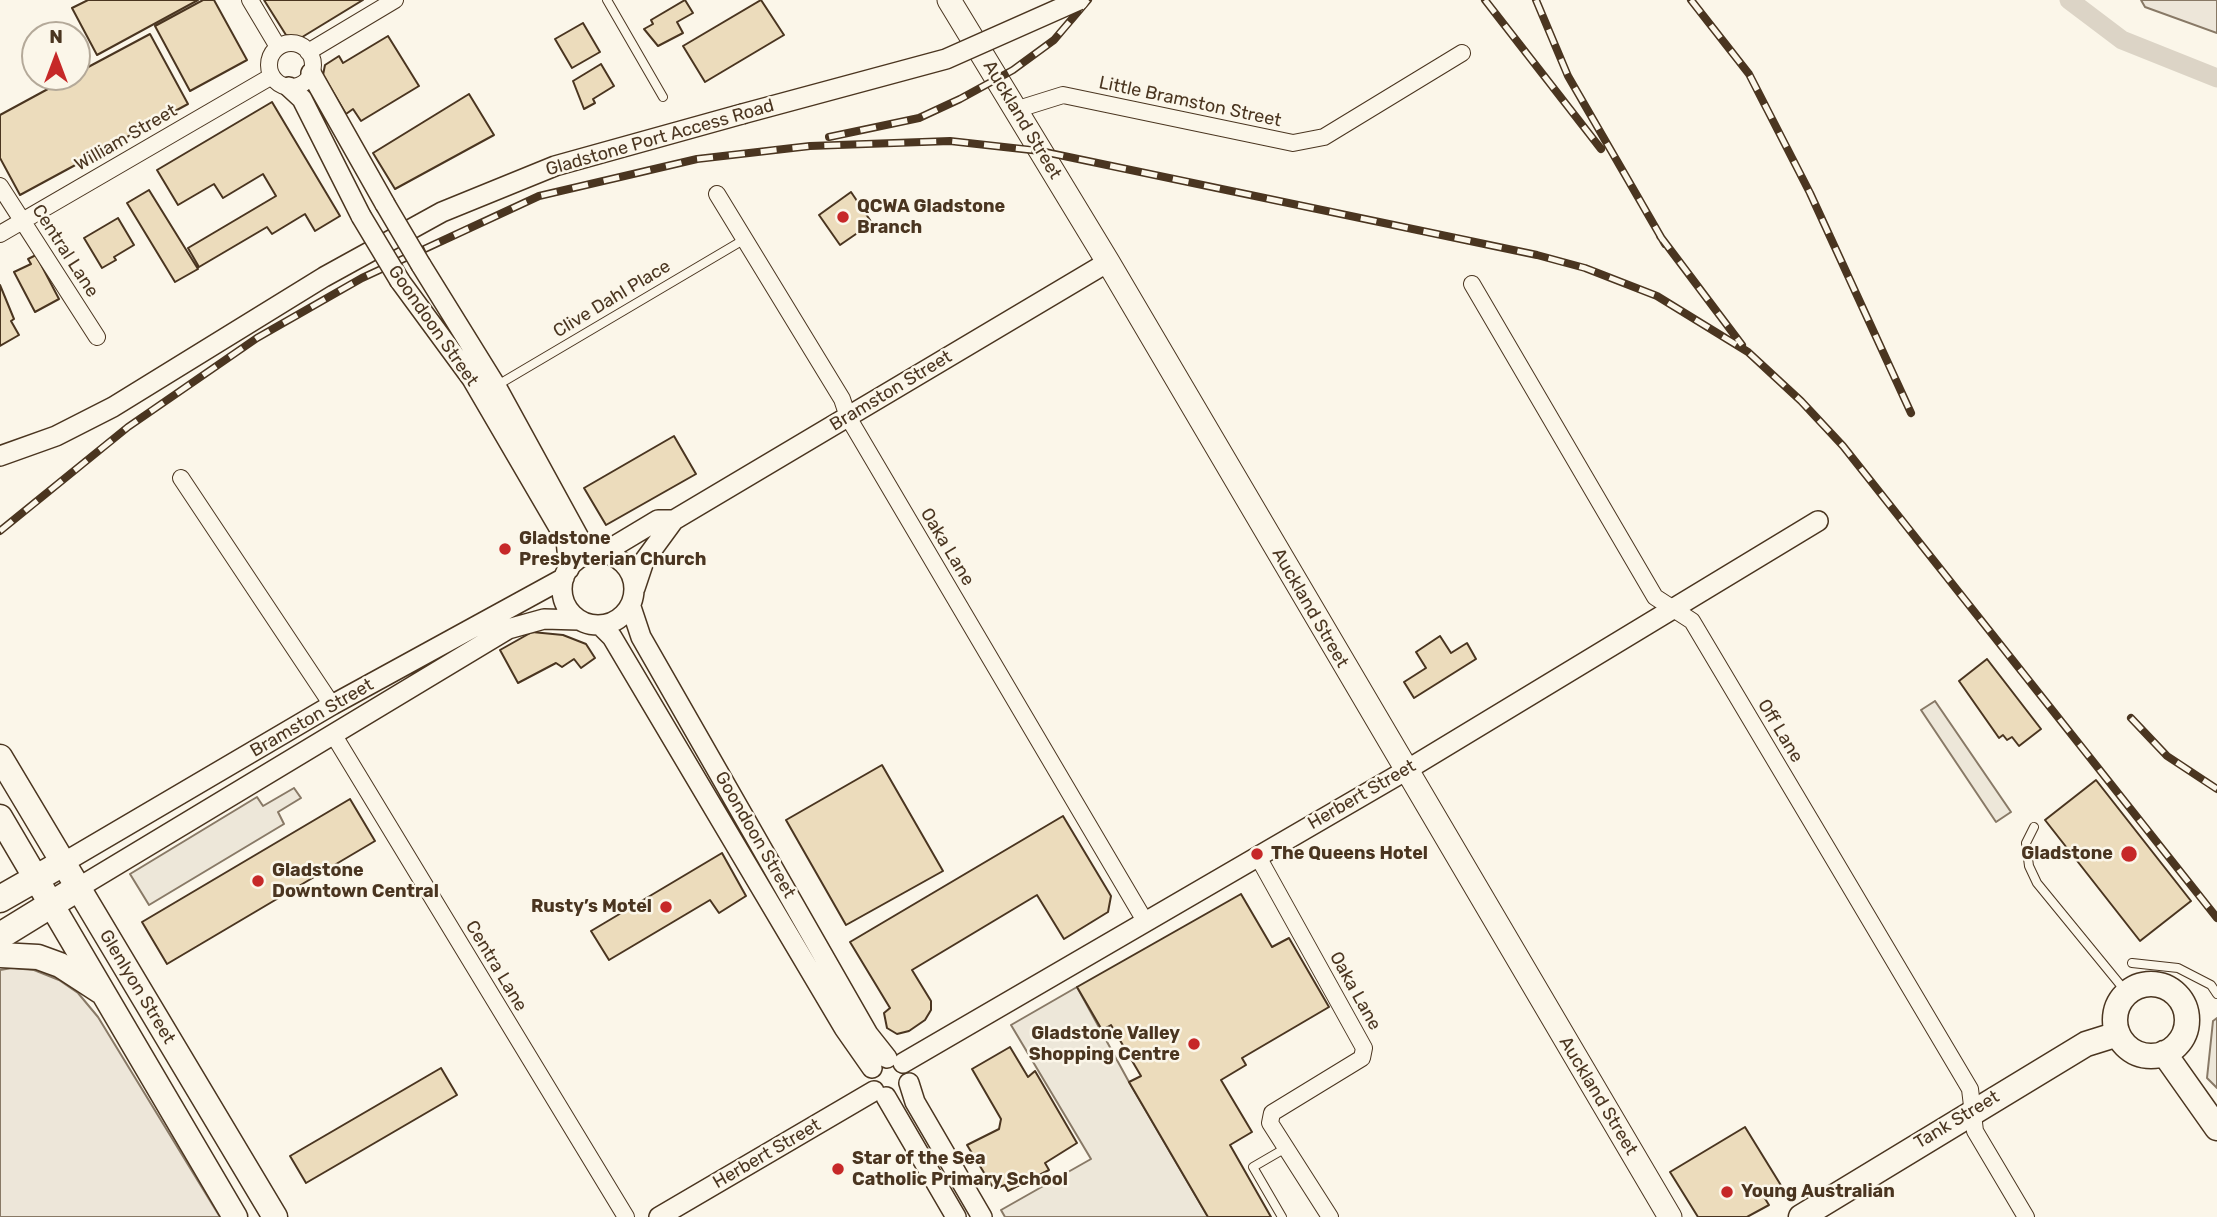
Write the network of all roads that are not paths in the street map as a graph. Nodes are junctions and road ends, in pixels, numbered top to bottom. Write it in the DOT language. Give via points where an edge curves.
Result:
graph roads {
  1 [pos="250,0"];
  2 [pos="395,0"];
  3 [pos="607,0"];
  4 [pos="949,0"];
  5 [pos="1079,0"];
  6 [pos="278,47"];
  7 [pos="308,52"];
  8 [pos="1462,53"];
  9 [pos="311,73"];
  10 [pos="272,76"];
  11 [pos="289,87"];
  12 [pos="663,97"];
  13 [pos="1015,110"];
  14 [pos="0,186"];
  15 [pos="717,194"];
  16 [pos="22,220"];
  17 [pos="0,234"];
  18 [pos="745,239"];
  19 [pos="1108,262"];
  20 [pos="1472,284"];
  21 [pos="97,337"];
  22 [pos="496,386"];
  23 [pos="848,417"];
  24 [pos="0,456"];
  25 [pos="181,478"];
  26 [pos="674,520"];
  27 [pos="1818,521"];
  28 [pos="596,554"];
  29 [pos="566,573"];
  30 [pos="633,597"];
  31 [pos="1675,609"];
  32 [pos="579,620"];
  33 [pos="600,625"];
  34 [pos="332,705"];
  35 [pos="333,734"];
  36 [pos="0,757"];
  37 [pos="1405,771"];
  38 [pos="0,817"];
  39 [pos="2034,827"];
  40 [pos="1257,855"];
  41 [pos="63,863"];
  42 [pos="36,878"];
  43 [pos="78,888"];
  44 [pos="0,899"];
  45 [pos="52,905"];
  46 [pos="1145,921"];
  47 [pos="0,936"];
  48 [pos="0,955"];
  49 [pos="2132,962"];
  50 [pos="2127,993"];
  51 [pos="2217,994"];
  52 [pos="106,996"];
  53 [pos="2118,1034"];
  54 [pos="2164,1054"];
  55 [pos="888,1063"];
  56 [pos="909,1083"];
  57 [pos="880,1094"];
  58 [pos="1972,1110"];
  59 [pos="2217,1128"];
  60 [pos="1284,1149"];
  61 [pos="235,1217"];
  62 [pos="275,1217"];
  63 [pos="626,1217"];
  64 [pos="659,1217"];
  65 [pos="956,1217"];
  66 [pos="982,1217"];
  67 [pos="1282,1217"];
  68 [pos="1330,1217"];
  69 [pos="1670,1217"];
  70 [pos="1801,1217"];
  71 [pos="2026,1217"];
  1 -- 6 [label="street"];
  2 -- 7 [label="street"];
  3 -- 12 [label="lane"];
  4 -- 13 [label="main road, Auckland Street"];
  5 -- 24 [label="street, Gladstone Port Access Road, bridge" via="946,59 555,166 442,212 313,283 103,412 56,436"];
  6 -- 7 [label="street" via="298,44"];
  6 -- 10 [label="street" via="269,63"];
  7 -- 9 [label="street" via="313,62"];
  8 -- 13 [label="street, Little Bramston Street" via="1324,137 1293,143 1063,95"];
  9 -- 11 [label="street" via="302,83"];
  9 -- 22 [label="street, Goondoon Street, bridge"];
  10 -- 11 [label="street"];
  10 -- 16 [label="street, William Street"];
  11 -- 29 [label="street, Goondoon Street, bridge" via="302,99 361,216 400,281 479,391 566,540"];
  13 -- 19 [label="main road, Auckland Street"];
  14 -- 16 [label="street, Central Lane"];
  15 -- 18 [label="street, Oaka Lane"];
  16 -- 17 [label="street, William Street"];
  16 -- 21 [label="street, Central Lane"];
  18 -- 22 [label="lane, Clive Dahl Place"];
  18 -- 23 [label="street, Oaka Lane" via="842,399"];
  19 -- 23 [label="street, Bramston Street"];
  19 -- 37 [label="main road, Auckland Street"];
  20 -- 31 [label="street, Off Lane" via="1655,597"];
  22 -- 28 [label="street, Goondoon Street"];
  23 -- 26 [label="street, Bramston Street"];
  23 -- 46 [label="street, Oaka Lane"];
  25 -- 34 [label="street"];
  26 -- 28 [label="street, Bramston Street" via="658,520"];
  26 -- 30 [label="street, Bramston Street" via="643,561"];
  27 -- 31 [label="street, Herbert Street"];
  28 -- 29 [label="street"];
  28 -- 30 [label="street" via="622,561 633,578"];
  29 -- 32 [label="street" via="563,597"];
  29 -- 34 [label="street, Bramston Street"];
  30 -- 33 [label="street" via="623,616"];
  30 -- 55 [label="street, Goondoon Street" via="641,637"];
  31 -- 37 [label="street, Herbert Street"];
  31 -- 58 [label="street, Off Lane" via="1692,621 1970,1089"];
  32 -- 33 [label="street"];
  32 -- 35 [label="street, Bramston Street" via="544,619 508,629"];
  33 -- 55 [label="street, Goondoon Street" via="612,638 844,1028"];
  34 -- 41 [label="street, Bramston Street"];
  35 -- 43 [label="street, Bramston Street"];
  35 -- 63 [label="street, Centra Lane"];
  36 -- 41 [label="main road, Glenlyon Street"];
  37 -- 40 [label="street, Herbert Street"];
  37 -- 69 [label="main road, Auckland Street"];
  38 -- 42 [label="main road, Glenlyon Street"];
  39 -- 50 [label="lane" via="2025,843 2037,883"];
  40 -- 46 [label="street, Herbert Street"];
  40 -- 60 [label="street, Oaka Lane" via="1364,1048 1362,1058 1272,1113 1270,1123"];
  41 -- 42 [label="highway"];
  41 -- 43 [label="main road, Glenlyon Street"];
  42 -- 44 [label="highway"];
  42 -- 45 [label="main road, Glenlyon Street"];
  43 -- 45 [label="highway"];
  43 -- 62 [label="main road, Glenlyon Street"];
  45 -- 47 [label="highway"];
  45 -- 52 [label="main road, Glenlyon Street"];
  46 -- 55 [label="street, Herbert Street"];
  48 -- 52 [label="main road" via="49,961"];
  49 -- 51 [label="lane" via="2178,968 2211,985"];
  50 -- 53 [label="main road" via="2116,1012"];
  50 -- 54 [label="main road" via="2147,984 2160,985 2181,999 2187,1024 2183,1037"];
  52 -- 61 [label="main road, Glenlyon Street"];
  53 -- 54 [label="main road" via="2132,1051"];
  53 -- 58 [label="main road, Tank Street" via="2086,1044"];
  54 -- 59 [label="main road"];
  55 -- 56 [label="street" via="908,1069"];
  55 -- 57 [label="street" via="870,1080"];
  56 -- 57 [label="street" via="901,1095"];
  56 -- 66 [label="street" via="915,1102"];
  57 -- 64 [label="street, Herbert Street"];
  57 -- 65 [label="street"];
  58 -- 70 [label="main road, Tank Street"];
  58 -- 71 [label="street, Off Lane" via="1975,1131"];
  60 -- 67 [label="lane" via="1253,1167"];
  60 -- 68 [label="street, Oaka Lane"];
}
